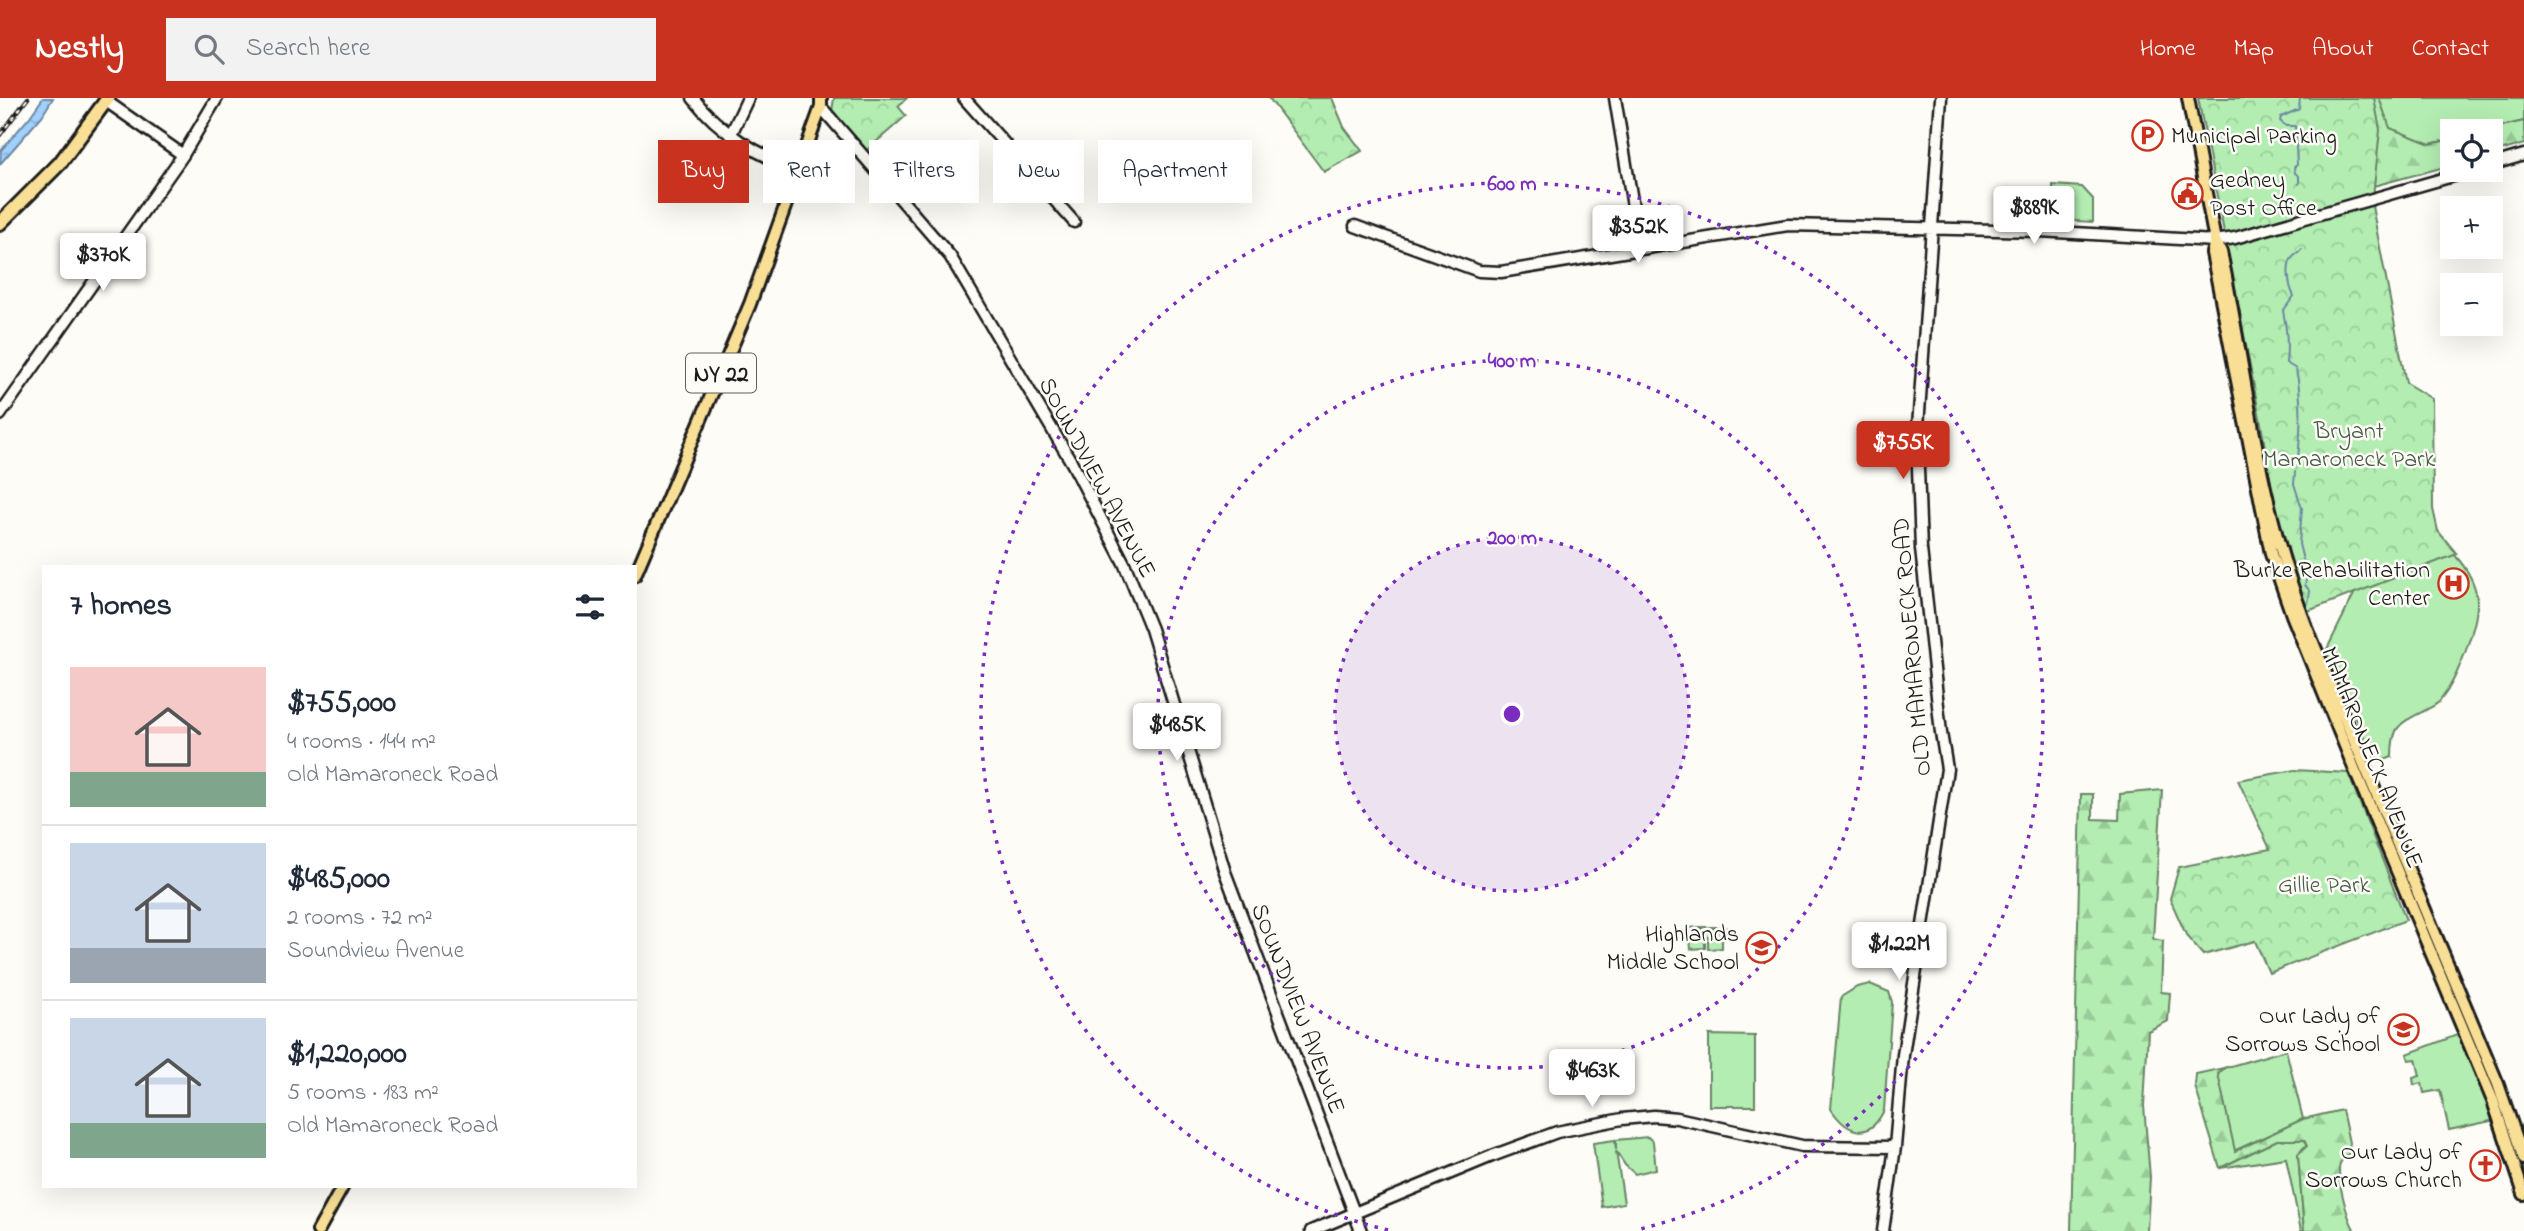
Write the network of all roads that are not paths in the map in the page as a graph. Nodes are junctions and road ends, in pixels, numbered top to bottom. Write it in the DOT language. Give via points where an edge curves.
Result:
graph roads {
  1 [pos="217,98"];
  2 [pos="693,98"];
  3 [pos="748,98"];
  4 [pos="828,98"];
  5 [pos="964,98"];
  6 [pos="1615,98"];
  7 [pos="1941,98"];
  8 [pos="2188,98"];
  9 [pos="104,99"];
  10 [pos="821,103"];
  11 [pos="731,134"];
  12 [pos="809,140"];
  13 [pos="763,153"];
  14 [pos="183,155"];
  15 [pos="2524,155"];
  16 [pos="2503,161"];
  17 [pos="2440,180"];
  18 [pos="787,203"];
  19 [pos="0,214"];
  20 [pos="1074,222"];
  21 [pos="0,223"];
  22 [pos="1355,226"];
  23 [pos="1934,228"];
  24 [pos="2215,241"];
  25 [pos="1640,249"];
  26 [pos="0,415"];
  27 [pos="637,570"];
  28 [pos="1895,1147"];
  29 [pos="2524,1159"];
  30 [pos="342,1188"];
  31 [pos="2524,1194"];
  32 [pos="1354,1214"];
  33 [pos="318,1231"];
  34 [pos="1311,1231"];
  35 [pos="1361,1231"];
  36 [pos="1883,1231"];
  1 -- 14 [label="street"];
  2 -- 11 [label="street"];
  3 -- 11 [label="street"];
  4 -- 10 [label="main road, NY 22"];
  5 -- 20 [label="street"];
  6 -- 25 [label="street"];
  7 -- 23 [label="street, OLD MAMARONECK ROAD"];
  8 -- 24 [label="main road, MAMARONECK AVENUE"];
  9 -- 14 [label="street"];
  9 -- 19 [label="highway"];
  9 -- 21 [label="highway" via="60,163"];
  10 -- 12 [label="main road, NY 22"];
  10 -- 32 [label="street, SOUNDVIEW AVENUE" via="950,256 1072,463 1124,563 1151,629 1225,872"];
  11 -- 13 [label="street"];
  14 -- 26 [label="street"];
  15 -- 16 [label="street"];
  17 -- 24 [label="street"];
  18 -- 27 [label="main road, NY 22" via="750,304"];
  22 -- 25 [label="street" via="1479,271 1501,272"];
  23 -- 24 [label="street"];
  23 -- 25 [label="street" via="1788,225"];
  23 -- 28 [label="street, OLD MAMARONECK ROAD" via="1917,441 1921,549 1947,769 1903,1055"];
  24 -- 29 [label="main road, MAMARONECK AVENUE" via="2238,333 2267,497 2294,592 2494,1073"];
  24 -- 31 [label="main road, MAMARONECK AVENUE" via="2212,253 2271,554 2493,1101"];
  28 -- 32 [label="street" via="1802,1146 1677,1118 1622,1119 1557,1132"];
  28 -- 36 [label="street, OLD MAMARONECK ROAD"];
  30 -- 33 [label="main road"];
  32 -- 34 [label="street"];
  32 -- 35 [label="street, SOUNDVIEW AVENUE"];
}
